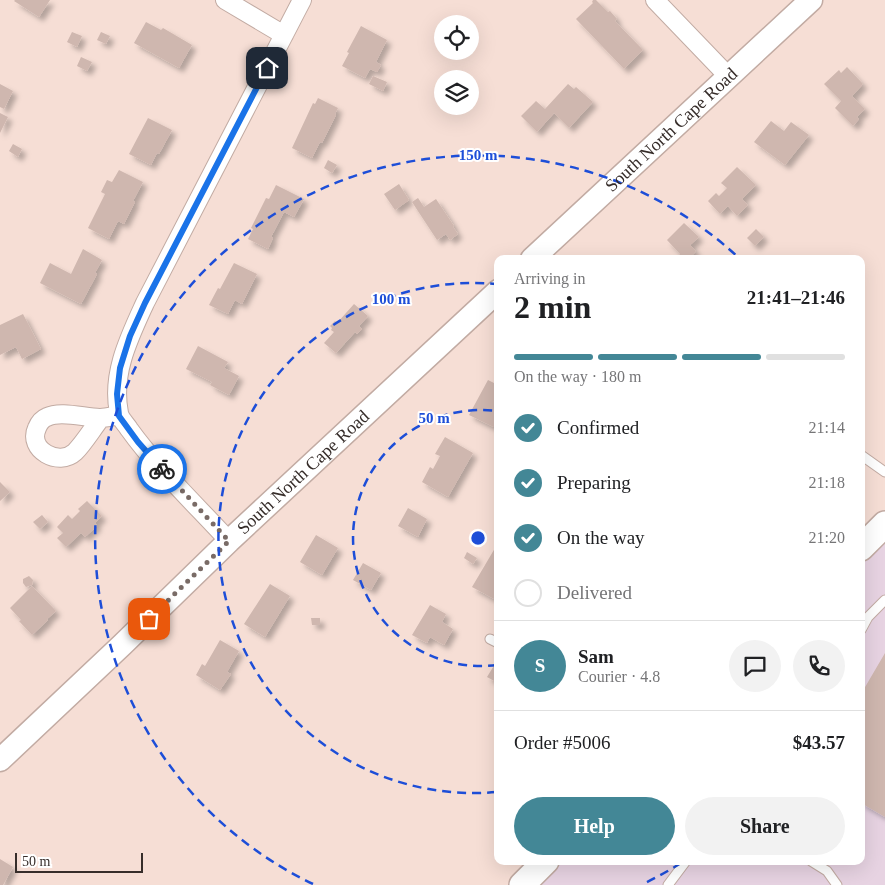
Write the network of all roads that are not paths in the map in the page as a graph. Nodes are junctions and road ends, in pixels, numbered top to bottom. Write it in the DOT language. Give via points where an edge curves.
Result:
graph roads {
  1 [pos="224,0"];
  2 [pos="302,0"];
  3 [pos="655,0"];
  4 [pos="811,0"];
  5 [pos="284,35"];
  6 [pos="728,76"];
  7 [pos="536,255"];
  8 [pos="494,294"];
  9 [pos="119,416"];
  10 [pos="101,418"];
  11 [pos="865,458"];
  12 [pos="885,472"];
  13 [pos="885,525"];
  14 [pos="229,541"];
  15 [pos="865,544"];
  16 [pos="885,600"];
  17 [pos="865,623"];
  18 [pos="0,760"];
  19 [pos="542,865"];
  20 [pos="683,865"];
  21 [pos="817,865"];
  22 [pos="522,885"];
  23 [pos="668,885"];
  24 [pos="837,885"];
  1 -- 5 [label="street"];
  2 -- 5 [label="street"];
  3 -- 6 [label="street"];
  4 -- 6 [label="street, South North Cape Road"];
  5 -- 9 [label="street" via="130,336 120,368"];
  6 -- 7 [label="street, South North Cape Road"];
  8 -- 14 [label="street, South North Cape Road"];
  9 -- 10 [label="street"];
  9 -- 14 [label="street" via="138,442"];
  11 -- 12 [label="lane"];
  13 -- 15 [label="main road"];
  14 -- 18 [label="street, South North Cape Road"];
  16 -- 17 [label="lane"];
  19 -- 22 [label="main road"];
  20 -- 23 [label="lane"];
  21 -- 24 [label="lane" via="827,871"];
}
